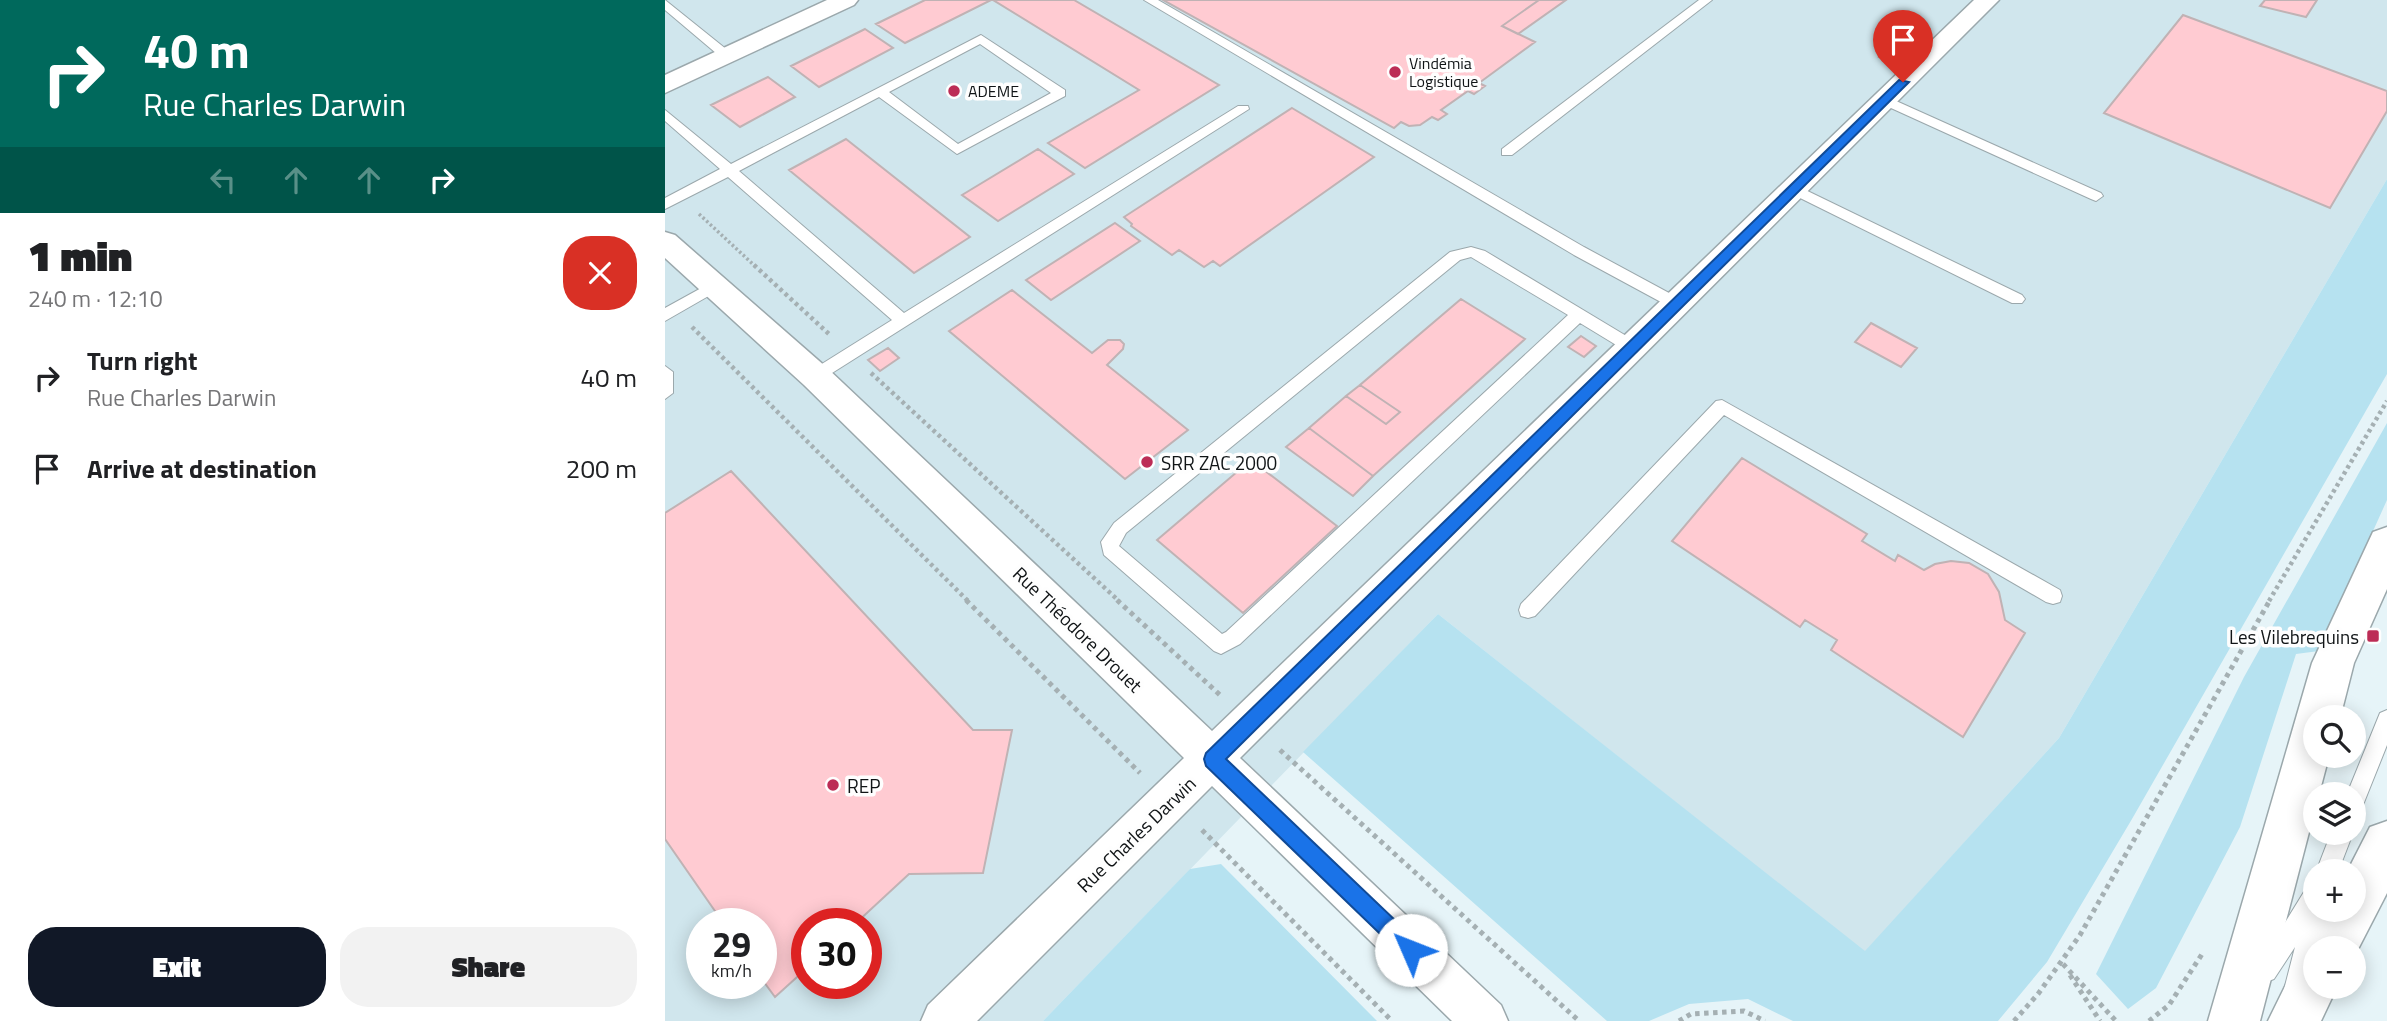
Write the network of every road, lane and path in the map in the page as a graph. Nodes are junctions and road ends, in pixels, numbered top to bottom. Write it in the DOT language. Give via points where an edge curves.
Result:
graph roads {
  1 [pos="846,0"];
  2 [pos="1150,0"];
  3 [pos="1706,0"];
  4 [pos="1987,0"];
  5 [pos="665,4"];
  6 [pos="727,56"];
  7 [pos="665,85"];
  8 [pos="879,91"];
  9 [pos="1885,100"];
  10 [pos="1243,109"];
  11 [pos="665,114"];
  12 [pos="1507,152"];
  13 [pos="731,170"];
  14 [pos="1793,189"];
  15 [pos="2096,196"];
  16 [pos="680,197"];
  17 [pos="665,204"];
  18 [pos="665,242"];
  19 [pos="715,286"];
  20 [pos="2017,299"];
  21 [pos="1677,304"];
  22 [pos="670,312"];
  23 [pos="1579,314"];
  24 [pos="903,321"];
  25 [pos="1632,347"];
  26 [pos="851,354"];
  27 [pos="665,372"];
  28 [pos="815,376"];
  29 [pos="665,393"];
  30 [pos="2387,401"];
  31 [pos="2387,544"];
  32 [pos="2053,596"];
  33 [pos="1528,610"];
  34 [pos="1221,697"];
  35 [pos="2322,705"];
  36 [pos="2387,720"];
  37 [pos="1280,750"];
  38 [pos="1213,759"];
  39 [pos="2304,768"];
  40 [pos="1148,780"];
  41 [pos="2362,782"];
  42 [pos="1202,830"];
  43 [pos="2387,844"];
  44 [pos="2366,884"];
  45 [pos="2303,914"];
  46 [pos="2312,922"];
  47 [pos="2063,964"];
  48 [pos="2305,999"];
  49 [pos="2236,1018"];
  50 [pos="944,1021"];
  51 [pos="1392,1021"];
  52 [pos="1485,1021"];
  53 [pos="1579,1021"];
  54 [pos="1679,1021"];
  55 [pos="1765,1021"];
  56 [pos="2014,1021"];
  57 [pos="2100,1021"];
  58 [pos="2116,1021"];
  59 [pos="2288,1021"];
  60 [pos="2294,1021"];
  1 -- 6 [label="street"];
  2 -- 21 [label="lane"];
  3 -- 12 [label="lane"];
  4 -- 9 [label="street, Rue Charles Darwin"];
  5 -- 6 [label="lane"];
  6 -- 7 [label="street"];
  8 -- 8 [label="lane" via="981,39 1059,93 957,150"];
  8 -- 13 [label="lane"];
  9 -- 14 [label="street, Rue Charles Darwin"];
  9 -- 15 [label="lane"];
  10 -- 24 [label="lane"];
  11 -- 13 [label="lane"];
  13 -- 16 [label="lane"];
  13 -- 24 [label="lane"];
  14 -- 20 [label="lane"];
  14 -- 21 [label="street, Rue Charles Darwin"];
  16 -- 17 [label="lane"];
  16 -- 26 [label="path"];
  18 -- 19 [label="street, Rue Théodore Drouet"];
  19 -- 22 [label="lane"];
  19 -- 28 [label="street, Rue Théodore Drouet"];
  21 -- 25 [label="street, Rue Charles Darwin"];
  22 -- 40 [label="path"];
  23 -- 23 [label="lane" via="1481,256 1455,256 1120,528 1110,549 1221,645"];
  23 -- 25 [label="lane"];
  24 -- 26 [label="lane"];
  25 -- 38 [label="street, Rue Charles Darwin"];
  26 -- 28 [label="lane"];
  26 -- 34 [label="path"];
  27 -- 29 [label="lane"];
  28 -- 38 [label="street, Rue Théodore Drouet"];
  30 -- 47 [label="path"];
  31 -- 35 [label="main road" via="2333,663"];
  32 -- 33 [label="lane" via="1722,406"];
  36 -- 41 [label="lane"];
  37 -- 53 [label="path"];
  38 -- 50 [label="street, Rue Charles Darwin"];
  38 -- 52 [label="street, Rue Théodore Drouet"];
  39 -- 49 [label="main road"];
  42 -- 51 [label="path"];
  43 -- 44 [label="main road"];
  45 -- 49 [label="lane"];
  46 -- 59 [label="lane"];
  47 -- 56 [label="path"];
  47 -- 57 [label="path"];
  47 -- 58 [label="path"];
  48 -- 60 [label="main road"];
  54 -- 55 [label="path" via="1692,1014 1744,1011"];
}
